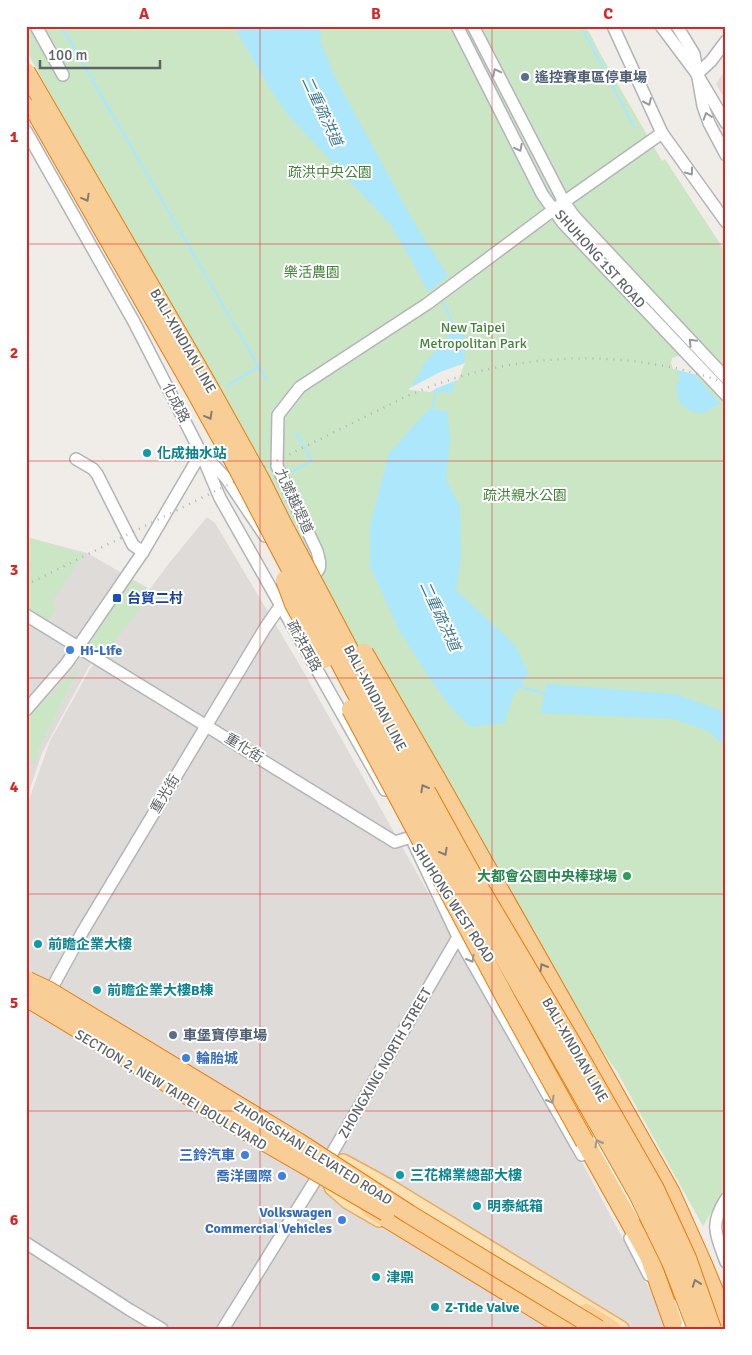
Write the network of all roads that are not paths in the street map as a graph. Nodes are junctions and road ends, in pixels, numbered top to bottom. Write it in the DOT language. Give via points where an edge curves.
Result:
graph roads {
  1 [pos="36,26"];
  2 [pos="457,26"];
  3 [pos="473,26"];
  4 [pos="614,26"];
  5 [pos="661,26"];
  6 [pos="677,26"];
  7 [pos="726,40"];
  8 [pos="26,72"];
  9 [pos="697,74"];
  10 [pos="63,75"];
  11 [pos="26,96"];
  12 [pos="726,123"];
  13 [pos="27,132"];
  14 [pos="662,133"];
  15 [pos="726,155"];
  16 [pos="96,191"];
  17 [pos="564,202"];
  18 [pos="553,209"];
  19 [pos="726,222"];
  20 [pos="726,378"];
  21 [pos="726,395"];
  22 [pos="201,452"];
  23 [pos="76,459"];
  24 [pos="250,493"];
  25 [pos="143,552"];
  26 [pos="281,605"];
  27 [pos="26,615"];
  28 [pos="78,647"];
  29 [pos="26,710"];
  30 [pos="206,725"];
  31 [pos="436,778"];
  32 [pos="411,837"];
  33 [pos="471,930"];
  34 [pos="458,937"];
  35 [pos="26,973"];
  36 [pos="26,980"];
  37 [pos="53,986"];
  38 [pos="26,990"];
  39 [pos="26,997"];
  40 [pos="26,1003"];
  41 [pos="332,1155"];
  42 [pos="351,1167"];
  43 [pos="316,1179"];
  44 [pos="334,1189"];
  45 [pos="726,1199"];
  46 [pos="408,1225"];
  47 [pos="26,1243"];
  48 [pos="726,1262"];
  49 [pos="726,1320"];
  50 [pos="680,1326"];
  51 [pos="162,1329"];
  52 [pos="223,1329"];
  53 [pos="560,1329"];
  54 [pos="568,1329"];
  55 [pos="582,1329"];
  56 [pos="598,1329"];
  57 [pos="611,1329"];
  58 [pos="621,1329"];
  59 [pos="712,1329"];
  1 -- 10 [label="street"];
  2 -- 18 [label="street, SHUHONG 1ST ROAD, one-way" via="542,194"];
  17 -- 3 [label="street, SHUHONG 1ST ROAD, one-way"];
  4 -- 14 [label="street, one-way"];
  5 -- 9 [label="street"];
  6 -- 9 [label="street" via="694,54"];
  7 -- 9 [label="street"];
  8 -- 16 [label="highway, BALI-XINDIAN LINE, bridge"];
  9 -- 12 [label="street"];
  15 -- 9 [label="street, one-way" via="709,123"];
  11 -- 24 [label="highway, BALI-XINDIAN LINE, one-way, bridge"];
  13 -- 22 [label="street, 化成路" via="134,322"];
  14 -- 17 [label="street"];
  14 -- 19 [label="street, one-way"];
  16 -- 31 [label="highway, bridge" via="127,229 194,341 302,542"];
  59 -- 16 [label="highway, BALI-XINDIAN LINE, one-way, bridge" via="687,1258 655,1189 479,887 367,684 260,479"];
  17 -- 18 [label="street"];
  20 -- 17 [label="street, SHUHONG 1ST ROAD, one-way"];
  18 -- 21 [label="street, SHUHONG 1ST ROAD"];
  18 -- 22 [label="street, 九號越堤道" via="427,304 300,387 278,415 277,466 317,551 320,569 316,574 305,581 294,580 226,478"];
  22 -- 25 [label="street"];
  22 -- 26 [label="street, 疏洪西路" via="220,498"];
  23 -- 25 [label="street" via="97,474 133,545"];
  24 -- 50 [label="highway, bridge" via="294,604 649,1256"];
  24 -- 50 [label="highway, BALI-XINDIAN LINE, one-way, bridge" via="460,881 638,1194 672,1264"];
  25 -- 28 [label="street"];
  26 -- 30 [label="street, 重光街"];
  26 -- 32 [label="street, 疏洪西路"];
  27 -- 28 [label="street, 重化街"];
  28 -- 29 [label="street"];
  28 -- 30 [label="street, 重化街"];
  30 -- 32 [label="street, 重化街" via="395,842"];
  30 -- 37 [label="street, 重光街"];
  49 -- 31 [label="highway, one-way" via="671,1193"];
  31 -- 50 [label="highway, bridge" via="496,922 655,1212 669,1256"];
  32 -- 33 [label="street, SHUHONG WEST ROAD"];
  32 -- 34 [label="street, SHUHONG WEST ROAD"];
  33 -- 34 [label="street"];
  50 -- 33 [label="street, SHUHONG WEST ROAD, one-way" via="660,1256 634,1205 500,974"];
  34 -- 41 [label="street, ZHONGXING NORTH STREET"];
  34 -- 50 [label="street, SHUHONG WEST ROAD, one-way"];
  35 -- 37 [label="main road, SECTION 2, NEW TAIPEI BOULEVARD"];
  36 -- 56 [label="highway, ZHONGSHAN ELEVATED ROAD, bridge" via="50,991 298,1142"];
  37 -- 41 [label="main road, SECTION 2, NEW TAIPEI BOULEVARD"];
  38 -- 46 [label="highway, bridge" via="252,1124"];
  39 -- 46 [label="highway, ZHONGSHAN ELEVATED ROAD, bridge"];
  40 -- 43 [label="main road, SECTION 2, NEW TAIPEI BOULEVARD"];
  41 -- 42 [label="main road, SECTION 2, NEW TAIPEI BOULEVARD"];
  41 -- 43 [label="street, ZHONGXING NORTH STREET"];
  42 -- 57 [label="highway"];
  42 -- 58 [label="main road, SECTION 2, NEW TAIPEI BOULEVARD"];
  43 -- 44 [label="main road, SECTION 2, NEW TAIPEI BOULEVARD"];
  43 -- 52 [label="street, ZHONGXING NORTH STREET"];
  44 -- 53 [label="main road, SECTION 2, NEW TAIPEI BOULEVARD" via="348,1201"];
  44 -- 54 [label="highway"];
  45 -- 48 [label="street" via="715,1222"];
  46 -- 55 [label="highway, ZHONGSHAN ELEVATED ROAD"];
  47 -- 51 [label="street"];
}
